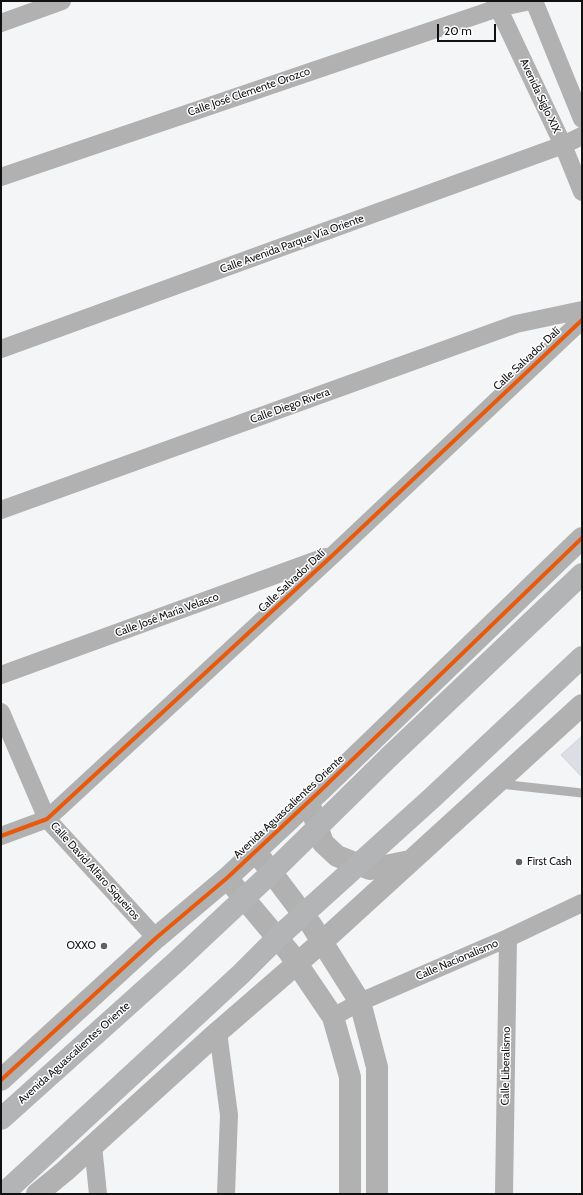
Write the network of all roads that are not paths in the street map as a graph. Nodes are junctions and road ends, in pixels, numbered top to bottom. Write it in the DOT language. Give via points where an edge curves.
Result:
graph roads {
  1 [pos="62,1"];
  2 [pos="530,1"];
  3 [pos="534,1"];
  4 [pos="496,4"];
  5 [pos="1,23"];
  6 [pos="582,119"];
  7 [pos="582,136"];
  8 [pos="564,145"];
  9 [pos="1,177"];
  10 [pos="582,192"];
  11 [pos="582,310"];
  12 [pos="582,320"];
  13 [pos="1,349"];
  14 [pos="1,510"];
  15 [pos="582,538"];
  16 [pos="334,554"];
  17 [pos="582,574"];
  18 [pos="582,657"];
  19 [pos="1,675"];
  20 [pos="582,704"];
  21 [pos="1,712"];
  22 [pos="495,783"];
  23 [pos="320,791"];
  24 [pos="582,793"];
  25 [pos="47,819"];
  26 [pos="1,836"];
  27 [pos="256,851"];
  28 [pos="410,861"];
  29 [pos="227,878"];
  30 [pos="582,903"];
  31 [pos="156,938"];
  32 [pos="508,938"];
  33 [pos="323,941"];
  34 [pos="298,964"];
  35 [pos="360,1002"];
  36 [pos="334,1018"];
  37 [pos="218,1032"];
  38 [pos="1,1080"];
  39 [pos="1,1119"];
  40 [pos="93,1146"];
  41 [pos="2,1194"];
  42 [pos="37,1194"];
  43 [pos="98,1194"];
  44 [pos="226,1194"];
  45 [pos="350,1194"];
  46 [pos="377,1194"];
  47 [pos="504,1194"];
  1 -- 5 [label="street"];
  2 -- 4 [label="street, Calle José Clemente Orozco"];
  3 -- 6 [label="street"];
  4 -- 8 [label="street, Avenida Siglo XIX"];
  4 -- 9 [label="street, Calle José Clemente Orozco"];
  7 -- 8 [label="street, Calle Avenida Parque Vía Oriente"];
  8 -- 10 [label="street, Avenida Siglo XIX"];
  8 -- 13 [label="street, Calle Avenida Parque Vía Oriente"];
  11 -- 14 [label="street, Calle Diego Rivera" via="516,324"];
  12 -- 16 [label="street, Calle Salvador Dalí"];
  15 -- 23 [label="street, Avenida Aguascalientes Oriente"];
  16 -- 19 [label="street, Calle José María Velasco"];
  16 -- 25 [label="street, Calle Salvador Dalí"];
  17 -- 39 [label="main road, Avenida Aguascalientes Oriente, bridge" via="272,872"];
  18 -- 41 [label="main road, bridge"];
  20 -- 22 [label="street"];
  21 -- 25 [label="street, Calle David Alfaro Siqueiros"];
  22 -- 24 [label="lane"];
  22 -- 28 [label="street"];
  23 -- 27 [label="street, Avenida Aguascalientes Oriente"];
  23 -- 28 [label="street" via="311,809 323,843 337,856 370,869"];
  25 -- 26 [label="street, Calle Salvador Dalí"];
  25 -- 31 [label="street, Calle David Alfaro Siqueiros"];
  27 -- 29 [label="street, Avenida Aguascalientes Oriente"];
  27 -- 33 [label="street"];
  28 -- 33 [label="street"];
  29 -- 31 [label="street, Avenida Aguascalientes Oriente"];
  29 -- 34 [label="street"];
  30 -- 32 [label="street, Calle Nacionalismo"];
  31 -- 38 [label="street, Avenida Aguascalientes Oriente"];
  32 -- 35 [label="street, Calle Nacionalismo"];
  32 -- 47 [label="street, Calle Liberalismo"];
  33 -- 34 [label="street"];
  33 -- 35 [label="street"];
  34 -- 36 [label="street"];
  34 -- 37 [label="street"];
  35 -- 36 [label="street, Calle Nacionalismo"];
  35 -- 46 [label="street" via="377,1066"];
  36 -- 45 [label="street" via="350,1076"];
  37 -- 40 [label="street"];
  37 -- 44 [label="street" via="229,1115"];
  40 -- 42 [label="street"];
  40 -- 43 [label="street"];
}
